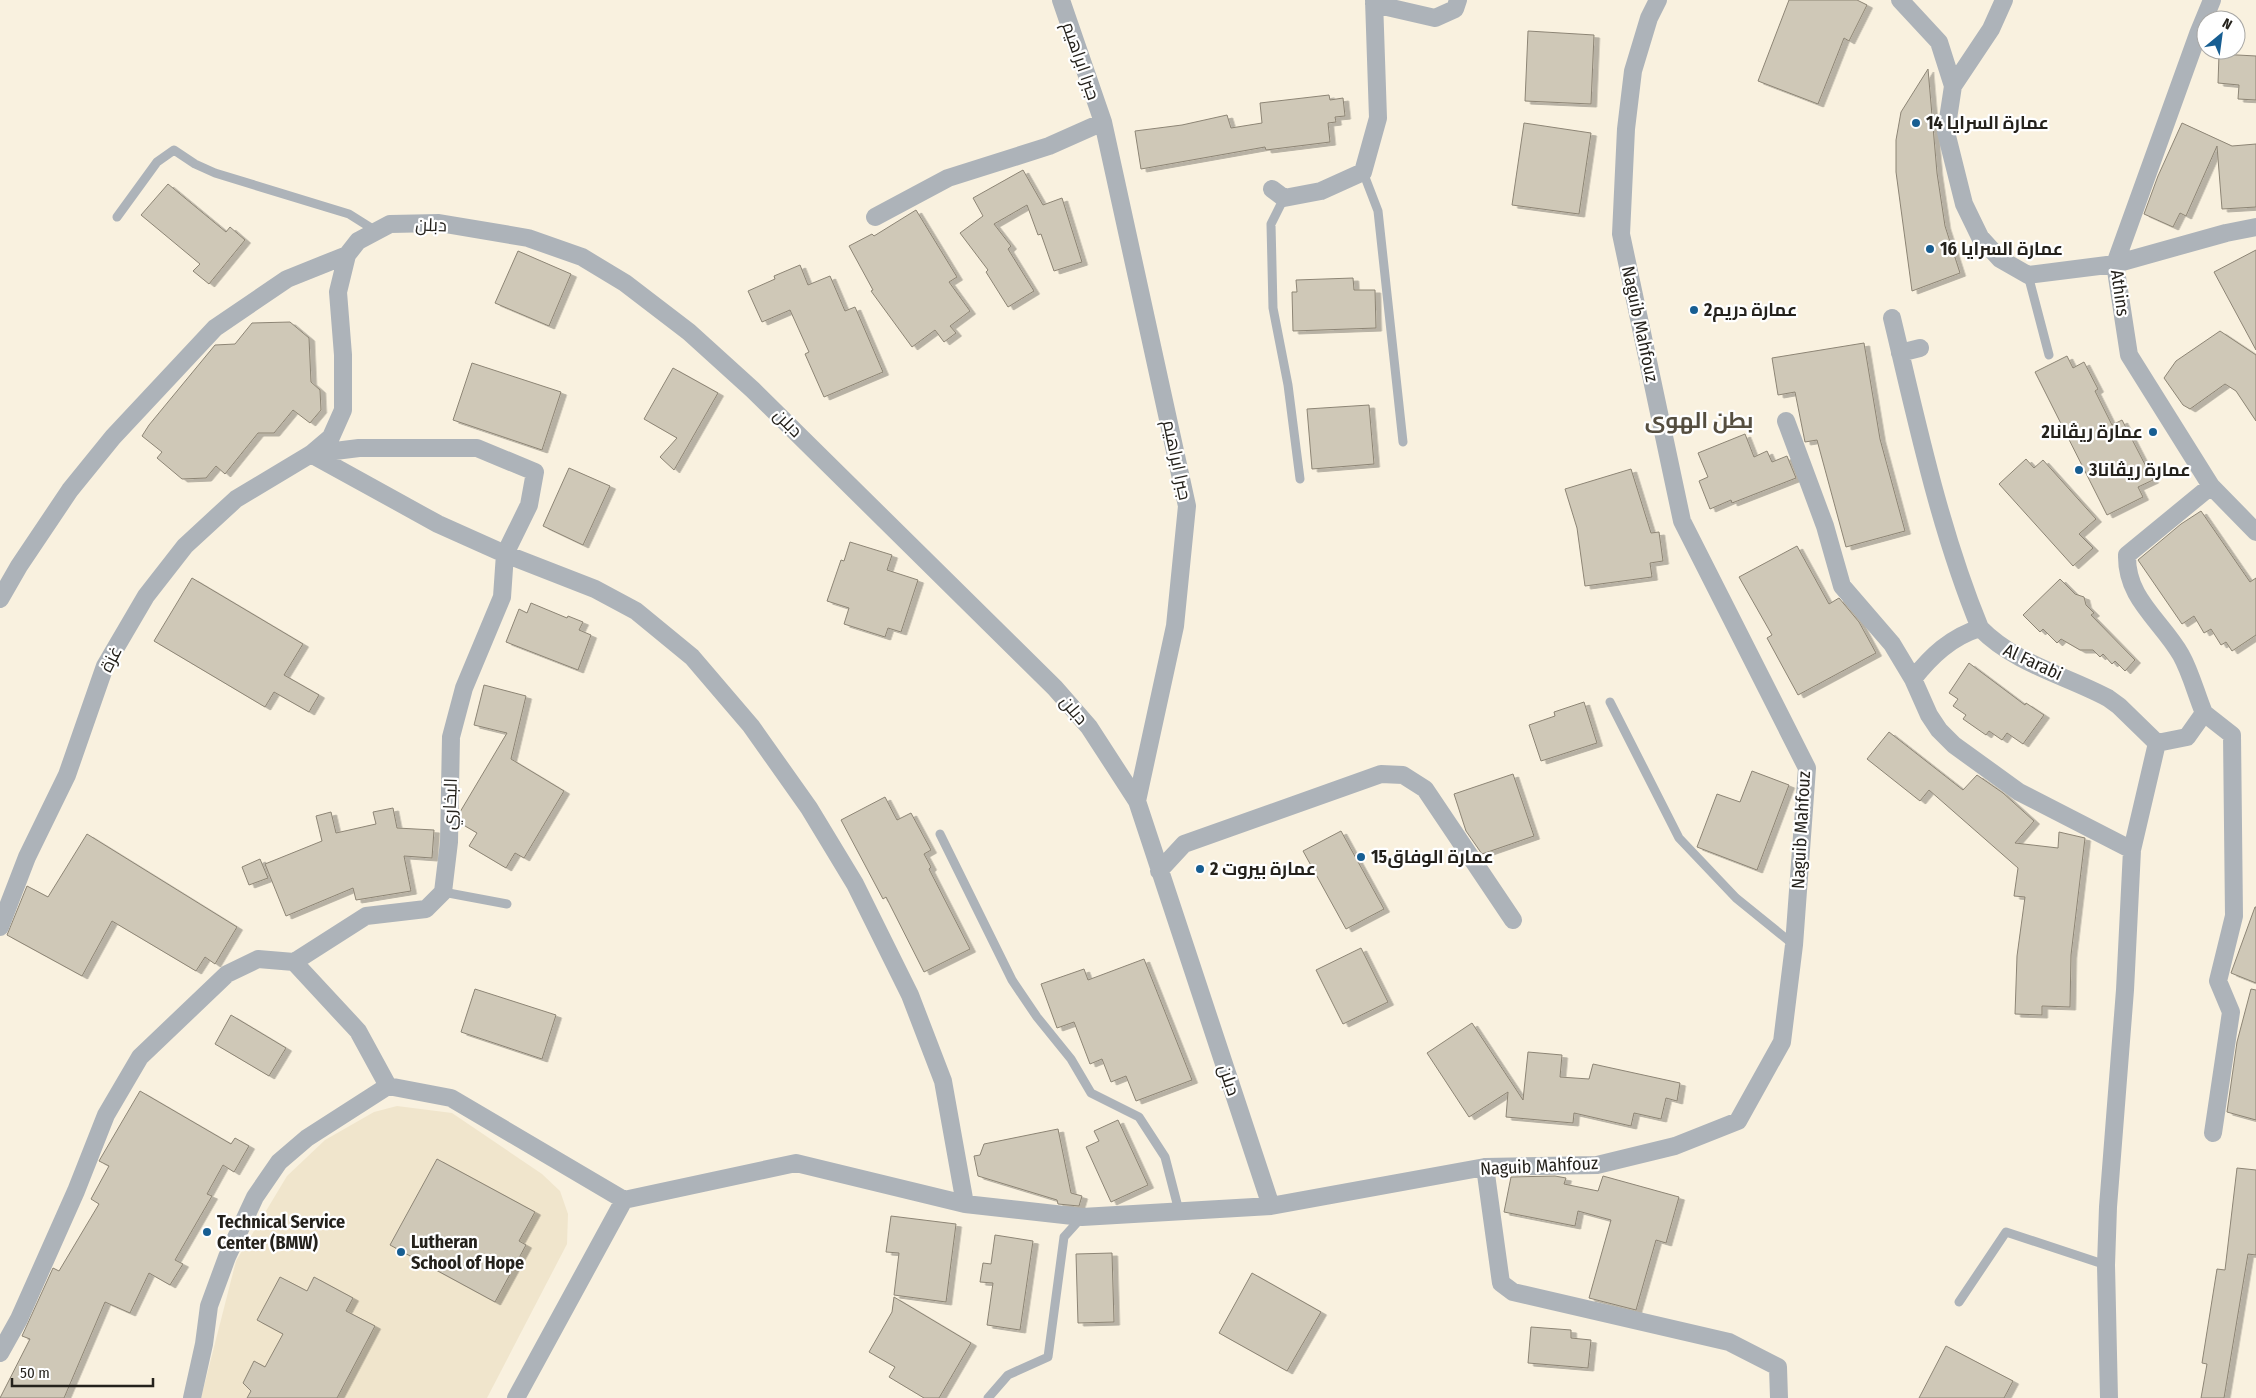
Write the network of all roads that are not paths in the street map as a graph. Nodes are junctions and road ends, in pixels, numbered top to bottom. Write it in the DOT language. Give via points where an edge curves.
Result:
graph roads {
  1 [pos="1060,0"];
  2 [pos="1458,0"];
  3 [pos="1658,0"];
  4 [pos="1900,0"];
  5 [pos="2004,0"];
  6 [pos="2212,0"];
  7 [pos="1374,2"];
  8 [pos="1953,86"];
  9 [pos="1103,122"];
  10 [pos="1363,172"];
  11 [pos="1278,194"];
  12 [pos="117,217"];
  13 [pos="874,217"];
  14 [pos="2256,227"];
  15 [pos="376,232"];
  16 [pos="347,255"];
  17 [pos="2115,264"];
  18 [pos="2028,275"];
  19 [pos="1892,318"];
  20 [pos="1920,348"];
  21 [pos="1900,353"];
  22 [pos="2049,355"];
  23 [pos="1786,421"];
  24 [pos="1403,442"];
  25 [pos="310,454"];
  26 [pos="1300,479"];
  27 [pos="2212,486"];
  28 [pos="2256,532"];
  29 [pos="505,554"];
  30 [pos="0,599"];
  31 [pos="1980,628"];
  32 [pos="1913,679"];
  33 [pos="1610,702"];
  34 [pos="2204,713"];
  35 [pos="2157,743"];
  36 [pos="1137,801"];
  37 [pos="940,834"];
  38 [pos="2132,850"];
  39 [pos="1159,871"];
  40 [pos="443,892"];
  41 [pos="507,904"];
  42 [pos="1513,920"];
  43 [pos="0,927"];
  44 [pos="1794,945"];
  45 [pos="294,962"];
  46 [pos="388,1086"];
  47 [pos="2212,1133"];
  48 [pos="1485,1168"];
  49 [pos="624,1200"];
  50 [pos="965,1204"];
  51 [pos="1271,1206"];
  52 [pos="1179,1211"];
  53 [pos="1082,1217"];
  54 [pos="2106,1265"];
  55 [pos="1959,1302"];
  56 [pos="0,1353"];
  57 [pos="192,1398"];
  58 [pos="516,1398"];
  59 [pos="988,1398"];
  60 [pos="1779,1398"];
  61 [pos="2108,1398"];
  1 -- 9 [label="street, جبرا ابراهيم"];
  2 -- 7 [label="street" via="1454,9 1435,18"];
  3 -- 44 [label="street, Naguib Mahfouz" via="1649,18 1633,71 1626,129 1621,234 1682,522 1807,768"];
  4 -- 8 [label="street" via="1939,42"];
  5 -- 8 [label="street" via="1991,29"];
  6 -- 17 [label="street, Athins"];
  7 -- 10 [label="street" via="1378,118"];
  8 -- 18 [label="street" via="1946,132 1964,204 1980,237 2000,259"];
  9 -- 13 [label="street, جبرا ابراهيم" via="1049,146 948,178"];
  9 -- 36 [label="street, جبرا ابراهيم" via="1187,506 1174,626"];
  10 -- 11 [label="street" via="1321,190"];
  10 -- 24 [label="lane" via="1378,211"];
  11 -- 26 [label="lane" via="1271,224 1273,308 1288,385"];
  12 -- 15 [label="lane" via="157,162 174,150 215,173 348,214"];
  14 -- 17 [label="street"];
  15 -- 16 [label="street, دبلن" via="358,240"];
  15 -- 36 [label="street, دبلن" via="390,224 439,223 528,238 582,257 624,283 689,332 753,390 1055,688 1089,728"];
  16 -- 25 [label="street" via="338,292 343,410 331,437"];
  16 -- 30 [label="street" via="287,279 215,328 114,437 70,490 18,566"];
  17 -- 18 [label="street"];
  17 -- 27 [label="street, Athins" via="2130,355"];
  18 -- 22 [label="lane"];
  19 -- 21 [label="street"];
  20 -- 21 [label="street"];
  21 -- 31 [label="street" via="1939,511 1964,591"];
  23 -- 32 [label="street" via="1825,526 1842,586 1892,644"];
  25 -- 29 [label="street" via="438,524"];
  25 -- 29 [label="street" via="359,448 477,448 535,472 529,505"];
  25 -- 43 [label="street, غزة" via="236,499 185,546 146,596 105,666 67,776 27,857"];
  27 -- 28 [label="street, Athins"];
  27 -- 34 [label="street" via="2127,555 2132,588 2181,655"];
  29 -- 40 [label="street, البخاري" via="502,597 464,688 451,737 449,842"];
  29 -- 50 [label="street" via="595,589 636,611 692,657 751,726 809,808 855,884 910,995 944,1081"];
  31 -- 32 [label="street" via="1946,645"];
  31 -- 35 [label="street, Al Farabi" via="2010,654 2108,698"];
  32 -- 38 [label="street" via="1929,715 1954,744 2019,792"];
  33 -- 44 [label="lane" via="1679,838 1736,898"];
  34 -- 35 [label="street" via="2187,737"];
  34 -- 47 [label="street" via="2232,735 2234,916 2218,981 2231,1012"];
  35 -- 38 [label="street"];
  36 -- 39 [label="street, دبلن"];
  37 -- 52 [label="lane" via="1012,980 1071,1059 1091,1092 1139,1117 1165,1157"];
  38 -- 54 [label="street"];
  39 -- 42 [label="street" via="1184,844 1381,774 1403,775 1425,789"];
  39 -- 51 [label="street, دبلن"];
  40 -- 41 [label="lane"];
  40 -- 45 [label="street" via="426,909 366,916"];
  44 -- 48 [label="street, Naguib Mahfouz" via="1782,1042 1738,1121 1675,1146 1597,1165"];
  45 -- 46 [label="street" via="358,1031"];
  45 -- 56 [label="street" via="258,959 227,974 140,1057 106,1115 19,1319"];
  46 -- 49 [label="street" via="451,1098"];
  46 -- 57 [label="street" via="307,1138 279,1162 255,1197 227,1256 209,1306"];
  48 -- 51 [label="street, Naguib Mahfouz"];
  48 -- 60 [label="street" via="1502,1284 1513,1292 1729,1342 1778,1367"];
  49 -- 50 [label="street, Naguib Mahfouz" via="796,1163"];
  49 -- 58 [label="street"];
  50 -- 53 [label="street, Naguib Mahfouz"];
  51 -- 52 [label="street, Naguib Mahfouz"];
  52 -- 53 [label="street, Naguib Mahfouz"];
  53 -- 59 [label="lane" via="1064,1237 1048,1357 1008,1375"];
  54 -- 55 [label="lane" via="2006,1232"];
  54 -- 61 [label="street"];
}
